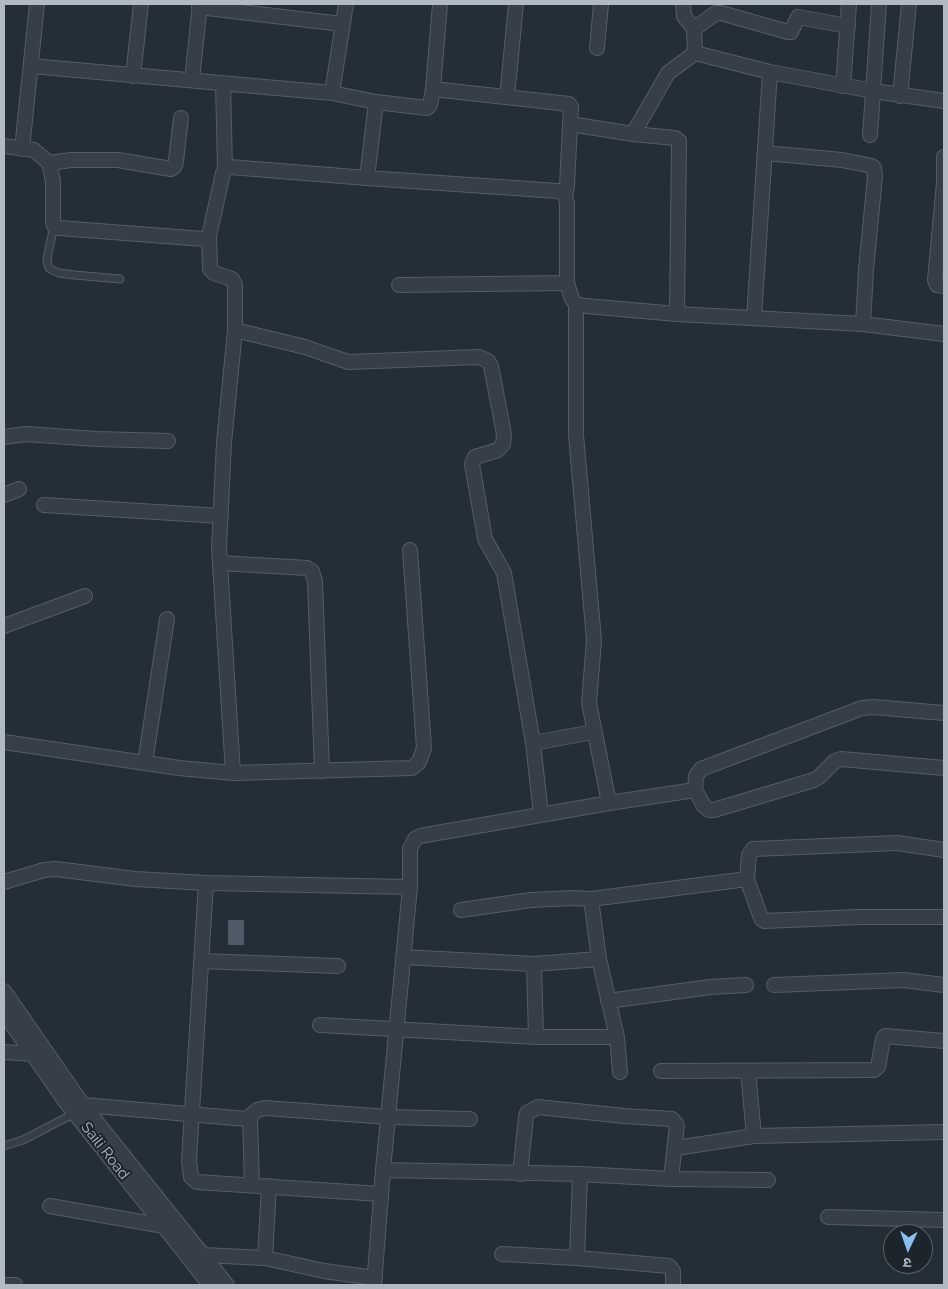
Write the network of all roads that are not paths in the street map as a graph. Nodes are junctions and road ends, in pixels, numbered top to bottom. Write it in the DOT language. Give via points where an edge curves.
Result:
graph roads {
  1 [pos="38,4"];
  2 [pos="141,4"];
  3 [pos="346,4"];
  4 [pos="440,4"];
  5 [pos="516,4"];
  6 [pos="601,4"];
  7 [pos="682,4"];
  8 [pos="849,4"];
  9 [pos="879,4"];
  10 [pos="908,4"];
  11 [pos="199,6"];
  12 [pos="342,24"];
  13 [pos="848,26"];
  14 [pos="694,29"];
  15 [pos="597,48"];
  16 [pos="695,53"];
  17 [pos="31,66"];
  18 [pos="770,72"];
  19 [pos="133,76"];
  20 [pos="192,80"];
  21 [pos="223,83"];
  22 [pos="843,86"];
  23 [pos="433,89"];
  24 [pos="873,91"];
  25 [pos="332,93"];
  26 [pos="900,96"];
  27 [pos="507,97"];
  28 [pos="944,101"];
  29 [pos="376,102"];
  30 [pos="181,118"];
  31 [pos="570,124"];
  32 [pos="633,134"];
  33 [pos="870,135"];
  34 [pos="4,146"];
  35 [pos="22,149"];
  36 [pos="765,153"];
  37 [pos="944,157"];
  38 [pos="49,163"];
  39 [pos="225,169"];
  40 [pos="368,178"];
  41 [pos="944,182"];
  42 [pos="564,195"];
  43 [pos="54,226"];
  44 [pos="209,236"];
  45 [pos="120,279"];
  46 [pos="567,283"];
  47 [pos="399,285"];
  48 [pos="944,286"];
  49 [pos="576,304"];
  50 [pos="677,314"];
  51 [pos="754,318"];
  52 [pos="863,324"];
  53 [pos="235,330"];
  54 [pos="944,334"];
  55 [pos="4,437"];
  56 [pos="168,441"];
  57 [pos="19,489"];
  58 [pos="4,494"];
  59 [pos="44,505"];
  60 [pos="221,516"];
  61 [pos="410,550"];
  62 [pos="220,564"];
  63 [pos="85,596"];
  64 [pos="167,618"];
  65 [pos="4,626"];
  66 [pos="944,712"];
  67 [pos="593,732"];
  68 [pos="4,742"];
  69 [pos="533,743"];
  70 [pos="145,763"];
  71 [pos="944,768"];
  72 [pos="322,771"];
  73 [pos="233,773"];
  74 [pos="695,790"];
  75 [pos="609,803"];
  76 [pos="541,815"];
  77 [pos="944,850"];
  78 [pos="747,879"];
  79 [pos="4,882"];
  80 [pos="206,882"];
  81 [pos="410,887"];
  82 [pos="591,899"];
  83 [pos="462,910"];
  84 [pos="944,917"];
  85 [pos="403,957"];
  86 [pos="599,959"];
  87 [pos="201,961"];
  88 [pos="534,964"];
  89 [pos="338,966"];
  90 [pos="774,985"];
  91 [pos="944,985"];
  92 [pos="746,986"];
  93 [pos="4,992"];
  94 [pos="608,1001"];
  95 [pos="6,1020"];
  96 [pos="320,1025"];
  97 [pos="396,1028"];
  98 [pos="536,1037"];
  99 [pos="617,1037"];
  100 [pos="944,1041"];
  101 [pos="4,1052"];
  102 [pos="32,1054"];
  103 [pos="661,1071"];
  104 [pos="748,1071"];
  105 [pos="620,1072"];
  106 [pos="79,1109"];
  107 [pos="192,1115"];
  108 [pos="250,1118"];
  109 [pos="388,1118"];
  110 [pos="470,1119"];
  111 [pos="944,1132"];
  112 [pos="754,1136"];
  113 [pos="4,1146"];
  114 [pos="676,1148"];
  115 [pos="383,1170"];
  116 [pos="520,1174"];
  117 [pos="580,1174"];
  118 [pos="671,1179"];
  119 [pos="768,1180"];
  120 [pos="252,1184"];
  121 [pos="269,1186"];
  122 [pos="381,1194"];
  123 [pos="50,1206"];
  124 [pos="828,1217"];
  125 [pos="944,1220"];
  126 [pos="164,1226"];
  127 [pos="203,1254"];
  128 [pos="502,1254"];
  129 [pos="265,1258"];
  130 [pos="577,1258"];
  131 [pos="375,1282"];
  132 [pos="4,1285"];
  133 [pos="15,1285"];
  134 [pos="210,1285"];
  135 [pos="227,1285"];
  136 [pos="673,1285"];
  1 -- 17 [label="street"];
  2 -- 19 [label="street"];
  3 -- 12 [label="street"];
  4 -- 23 [label="street"];
  5 -- 27 [label="street"];
  6 -- 15 [label="street"];
  7 -- 14 [label="street" via="684,16"];
  8 -- 13 [label="street"];
  9 -- 24 [label="street"];
  10 -- 26 [label="street"];
  11 -- 12 [label="street"];
  11 -- 20 [label="street"];
  12 -- 25 [label="street"];
  13 -- 14 [label="street" via="801,17 788,32 716,13"];
  13 -- 22 [label="street"];
  14 -- 16 [label="street"];
  16 -- 18 [label="street"];
  16 -- 32 [label="street" via="668,73"];
  17 -- 19 [label="street"];
  17 -- 35 [label="street"];
  18 -- 22 [label="street"];
  18 -- 36 [label="street"];
  19 -- 20 [label="street"];
  20 -- 21 [label="street"];
  21 -- 25 [label="street"];
  21 -- 39 [label="street"];
  22 -- 24 [label="street"];
  23 -- 27 [label="street"];
  23 -- 29 [label="street" via="427,108"];
  24 -- 26 [label="street"];
  24 -- 33 [label="street"];
  25 -- 29 [label="street"];
  26 -- 28 [label="street"];
  27 -- 31 [label="street" via="569,104"];
  29 -- 40 [label="street"];
  30 -- 38 [label="street" via="176,161 171,169 118,160"];
  31 -- 32 [label="street"];
  31 -- 42 [label="street"];
  32 -- 50 [label="street" via="679,141"];
  34 -- 35 [label="street"];
  35 -- 38 [label="street" via="34,150"];
  36 -- 51 [label="street"];
  36 -- 52 [label="street" via="842,160 874,168"];
  37 -- 41 [label="street"];
  38 -- 43 [label="street" via="53,181"];
  39 -- 40 [label="street"];
  39 -- 44 [label="street"];
  40 -- 42 [label="street" via="550,189"];
  41 -- 48 [label="street" via="935,280 937,285"];
  42 -- 46 [label="street" via="567,204"];
  43 -- 44 [label="street" via="64,230 204,239"];
  43 -- 45 [label="lane" via="47,258 50,269 59,273"];
  44 -- 53 [label="street" via="210,269 234,281"];
  46 -- 47 [label="street"];
  46 -- 49 [label="street"];
  49 -- 50 [label="street"];
  49 -- 67 [label="street" via="576,435 594,640 589,704"];
  50 -- 51 [label="street"];
  51 -- 52 [label="street"];
  52 -- 54 [label="street"];
  53 -- 60 [label="street"];
  53 -- 69 [label="street" via="305,347 348,362 479,357 488,361 504,434 503,444 498,450 475,457 472,464 485,539 504,573"];
  55 -- 56 [label="street" via="26,434"];
  57 -- 58 [label="street"];
  59 -- 60 [label="street"];
  60 -- 62 [label="street"];
  61 -- 72 [label="street" via="424,748 422,758 412,768"];
  62 -- 72 [label="street" via="308,568 312,571"];
  62 -- 73 [label="street"];
  63 -- 65 [label="street"];
  64 -- 70 [label="street"];
  66 -- 74 [label="street" via="862,708 700,769"];
  67 -- 69 [label="street"];
  67 -- 75 [label="street"];
  68 -- 70 [label="street"];
  69 -- 76 [label="street"];
  70 -- 73 [label="street"];
  71 -- 74 [label="street" via="841,758 814,780 714,810 704,806"];
  72 -- 73 [label="street"];
  74 -- 75 [label="street"];
  75 -- 76 [label="street"];
  76 -- 81 [label="street" via="420,836 410,849"];
  77 -- 78 [label="street" via="897,844 753,849 749,855"];
  78 -- 82 [label="street"];
  78 -- 84 [label="street" via="764,921 859,916"];
  79 -- 80 [label="street" via="56,869 134,879"];
  80 -- 81 [label="street"];
  80 -- 87 [label="street"];
  81 -- 85 [label="street"];
  82 -- 83 [label="street" via="531,900"];
  82 -- 86 [label="street"];
  85 -- 88 [label="street"];
  85 -- 97 [label="street"];
  86 -- 88 [label="street"];
  86 -- 94 [label="street"];
  87 -- 89 [label="street"];
  87 -- 107 [label="street"];
  88 -- 98 [label="street"];
  90 -- 91 [label="street" via="903,980"];
  92 -- 94 [label="street" via="710,987"];
  93 -- 106 [label="street"];
  94 -- 99 [label="street"];
  95 -- 102 [label="street, Saili Road"];
  96 -- 97 [label="street"];
  97 -- 98 [label="street"];
  97 -- 109 [label="street"];
  98 -- 99 [label="street"];
  99 -- 105 [label="street"];
  100 -- 104 [label="street" via="885,1036 878,1067 874,1070"];
  101 -- 102 [label="street"];
  102 -- 106 [label="street, Saili Road"];
  103 -- 104 [label="street"];
  104 -- 112 [label="street"];
  106 -- 107 [label="street"];
  106 -- 113 [label="lane" via="23,1140"];
  106 -- 126 [label="street, Saili Road"];
  106 -- 127 [label="street"];
  107 -- 108 [label="street"];
  107 -- 120 [label="street" via="189,1160 192,1180"];
  108 -- 109 [label="street" via="264,1108"];
  108 -- 120 [label="street"];
  109 -- 110 [label="street"];
  109 -- 115 [label="street"];
  111 -- 112 [label="street"];
  112 -- 114 [label="street"];
  114 -- 116 [label="street" via="677,1126 672,1119 538,1107 527,1113"];
  114 -- 118 [label="street"];
  115 -- 116 [label="street"];
  115 -- 122 [label="street"];
  116 -- 117 [label="street"];
  117 -- 118 [label="street"];
  117 -- 130 [label="street"];
  118 -- 119 [label="street"];
  120 -- 121 [label="street"];
  121 -- 122 [label="street"];
  121 -- 129 [label="street"];
  122 -- 131 [label="street"];
  123 -- 126 [label="street"];
  124 -- 125 [label="street"];
  126 -- 134 [label="street, Saili Road"];
  127 -- 129 [label="street"];
  127 -- 135 [label="street"];
  128 -- 130 [label="street"];
  129 -- 131 [label="street"];
  130 -- 136 [label="street" via="669,1266 673,1270"];
  132 -- 133 [label="street"];
}
